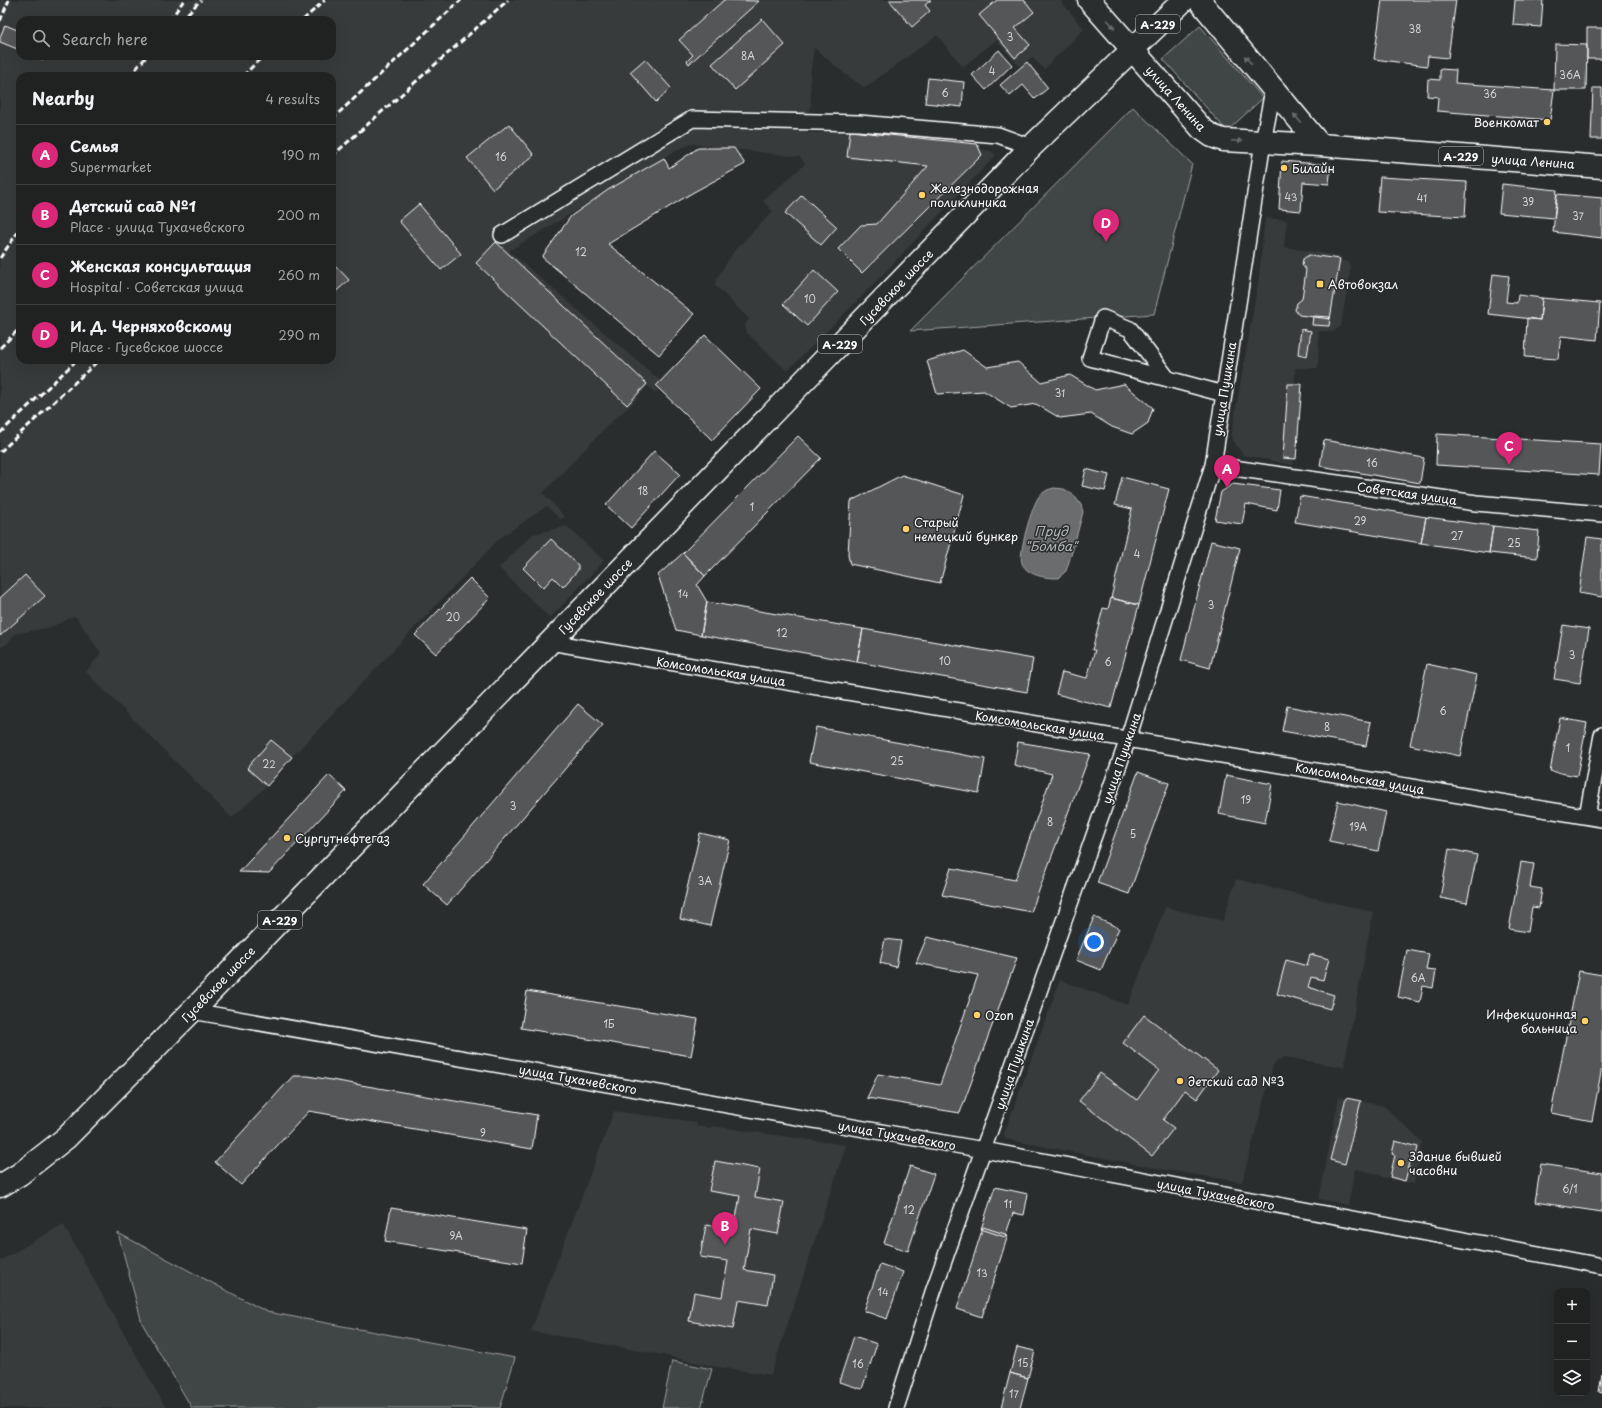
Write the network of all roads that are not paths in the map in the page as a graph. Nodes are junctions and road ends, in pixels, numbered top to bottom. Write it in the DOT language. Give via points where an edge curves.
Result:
graph roads {
  1 [pos="1089,0"];
  2 [pos="1184,0"];
  3 [pos="1199,0"];
  4 [pos="1132,49"];
  5 [pos="1273,90"];
  6 [pos="1263,142"];
  7 [pos="1320,145"];
  8 [pos="1031,146"];
  9 [pos="1602,167"];
  10 [pos="502,235"];
  11 [pos="1168,379"];
  12 [pos="1224,394"];
  13 [pos="1213,465"];
  14 [pos="1602,514"];
  15 [pos="550,642"];
  16 [pos="1602,735"];
  17 [pos="1128,739"];
  18 [pos="1586,816"];
  19 [pos="1602,819"];
  20 [pos="192,1011"];
  21 [pos="984,1150"];
  22 [pos="0,1186"];
  23 [pos="1602,1266"];
  24 [pos="896,1408"];
  1 -- 4 [label="main road, улица Ленина, one-way"];
  2 -- 4 [label="main road, Гусевское шоссе / А-229"];
  5 -- 3 [label="main road, one-way"];
  4 -- 6 [label="main road, улица Ленина, one-way" via="1202,130 1223,140"];
  4 -- 8 [label="main road, Гусевское шоссе / А-229"];
  5 -- 6 [label="street, улица Пушкина"];
  7 -- 5 [label="main road, one-way"];
  6 -- 7 [label="main road, улица Ленина"];
  6 -- 12 [label="street, улица Пушкина"];
  7 -- 9 [label="main road, улица Ленина / А-229"];
  8 -- 10 [label="street" via="998,135 875,125 692,119"];
  8 -- 15 [label="main road, Гусевское шоссе / А-229"];
  11 -- 11 [label="street" via="1090,358 1103,318 1130,329"];
  11 -- 12 [label="street"];
  12 -- 13 [label="street, улица Пушкина"];
  13 -- 14 [label="street, Советская улица" via="1476,503"];
  13 -- 17 [label="street, улица Пушкина"];
  15 -- 17 [label="street, Комсомольская улица"];
  15 -- 20 [label="main road, Гусевское шоссе / А-229"];
  16 -- 18 [label="street"];
  17 -- 18 [label="street, Комсомольская улица"];
  17 -- 21 [label="street, улица Пушкина"];
  18 -- 19 [label="street, Комсомольская улица"];
  20 -- 21 [label="street, улица Тухачевского"];
  20 -- 22 [label="main road, Гусевское шоссе / А-229" via="66,1138 20,1174"];
  21 -- 23 [label="street, улица Тухачевского"];
  21 -- 24 [label="street, улица Пушкина" via="933,1292"];
}
